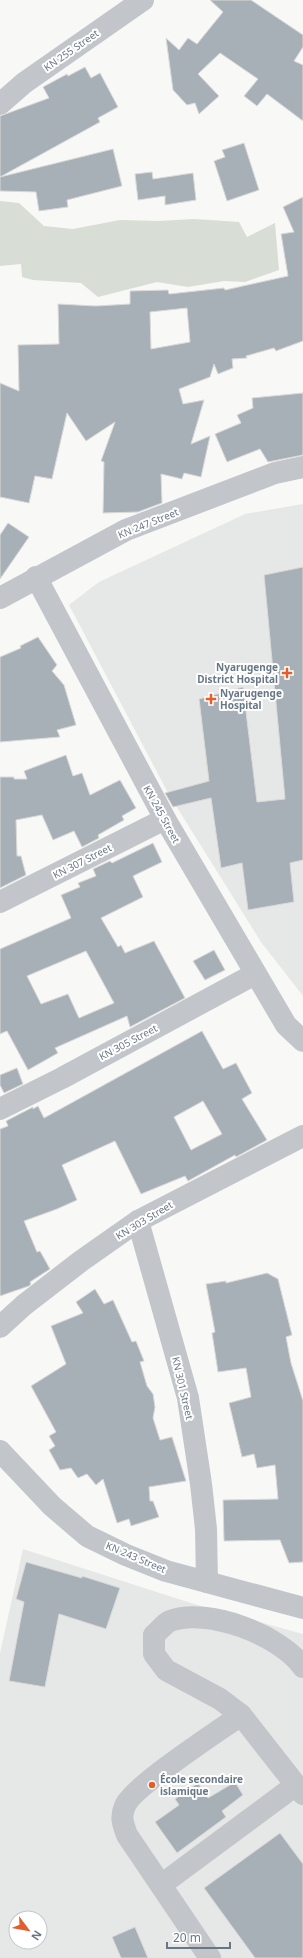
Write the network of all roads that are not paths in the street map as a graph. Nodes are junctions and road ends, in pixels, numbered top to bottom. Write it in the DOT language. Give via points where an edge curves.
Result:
graph roads {
  1 [pos="143,0"];
  2 [pos="0,104"];
  3 [pos="303,467"];
  4 [pos="36,577"];
  5 [pos="0,598"];
  6 [pos="165,819"];
  7 [pos="0,902"];
  8 [pos="255,974"];
  9 [pos="303,1041"];
  10 [pos="0,1109"];
  11 [pos="303,1136"];
  12 [pos="138,1221"];
  13 [pos="0,1327"];
  14 [pos="0,1451"];
  15 [pos="207,1582"];
  16 [pos="303,1608"];
  17 [pos="303,1667"];
  18 [pos="242,1715"];
  19 [pos="300,1790"];
  20 [pos="161,1885"];
  21 [pos="192,1931"];
  22 [pos="192,1958"];
  23 [pos="210,1958"];
  1 -- 2 [label="street, KN 255 Street" via="24,83"];
  3 -- 4 [label="street, KN 247 Street" via="275,473 126,530"];
  4 -- 5 [label="street, KN 247 Street"];
  4 -- 6 [label="street, KN 245 Street"];
  6 -- 7 [label="street, KN 307 Street"];
  6 -- 8 [label="street, KN 245 Street"];
  8 -- 9 [label="street, KN 245 Street" via="286,1025"];
  8 -- 10 [label="street, KN 305 Street"];
  11 -- 12 [label="street, KN 303 Street"];
  12 -- 13 [label="street, KN 303 Street" via="81,1261"];
  12 -- 15 [label="street, KN 301 Street" via="188,1398 206,1529"];
  14 -- 15 [label="street, KN 243 Street" via="52,1506 87,1536 166,1571"];
  15 -- 16 [label="street, KN 243 Street"];
  17 -- 18 [label="street" via="298,1660 268,1638 232,1624 198,1617 170,1622 154,1635 154,1654 166,1670 220,1699"];
  18 -- 19 [label="street"];
  18 -- 20 [label="street" via="141,1788 125,1805 121,1821 127,1835"];
  19 -- 20 [label="street"];
  20 -- 21 [label="street"];
  21 -- 22 [label="street"];
  21 -- 23 [label="street"];
}
